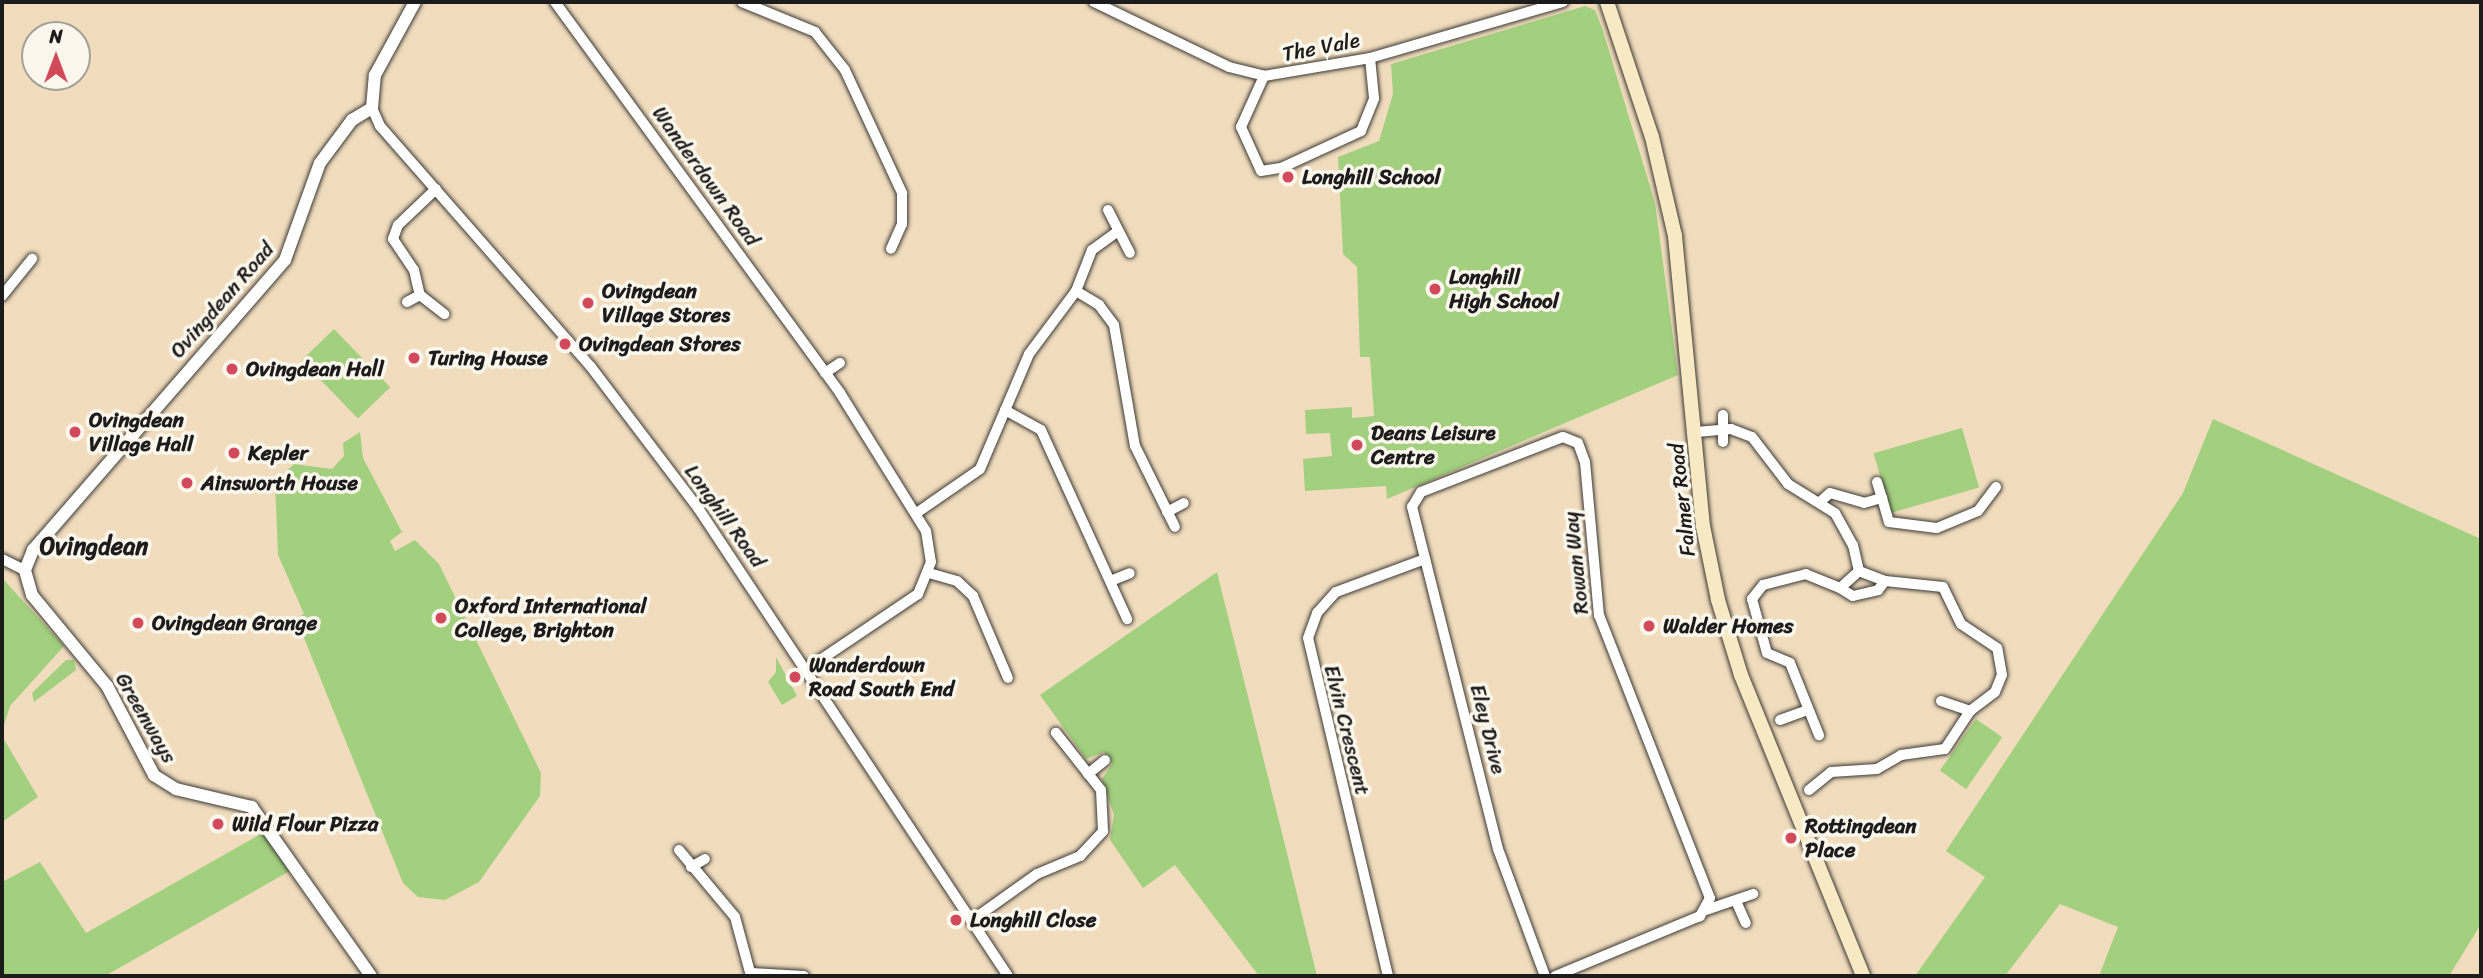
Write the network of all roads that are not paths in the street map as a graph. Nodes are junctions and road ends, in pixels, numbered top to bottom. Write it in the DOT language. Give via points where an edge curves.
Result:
graph roads {
  1 [pos="415,2"];
  2 [pos="555,2"];
  3 [pos="742,2"];
  4 [pos="1094,2"];
  5 [pos="1563,2"];
  6 [pos="1607,2"];
  7 [pos="1370,58"];
  8 [pos="1264,76"];
  9 [pos="372,108"];
  10 [pos="436,189"];
  11 [pos="1108,209"];
  12 [pos="1118,230"];
  13 [pos="891,249"];
  14 [pos="1130,253"];
  15 [pos="32,259"];
  16 [pos="1076,291"];
  17 [pos="420,295"];
  18 [pos="2,296"];
  19 [pos="408,302"];
  20 [pos="444,314"];
  21 [pos="840,363"];
  22 [pos="825,373"];
  23 [pos="1005,410"];
  24 [pos="1723,415"];
  25 [pos="1723,429"];
  26 [pos="1696,432"];
  27 [pos="1723,442"];
  28 [pos="1877,482"];
  29 [pos="1996,487"];
  30 [pos="1424,491"];
  31 [pos="1882,498"];
  32 [pos="1820,502"];
  33 [pos="1184,503"];
  34 [pos="918,512"];
  35 [pos="1167,512"];
  36 [pos="1175,527"];
  37 [pos="2,559"];
  38 [pos="1425,559"];
  39 [pos="25,570"];
  40 [pos="1859,570"];
  41 [pos="929,573"];
  42 [pos="1130,573"];
  43 [pos="1113,580"];
  44 [pos="1885,581"];
  45 [pos="1840,588"];
  46 [pos="1127,619"];
  47 [pos="804,671"];
  48 [pos="1008,678"];
  49 [pos="1941,701"];
  50 [pos="1807,710"];
  51 [pos="1970,711"];
  52 [pos="1780,720"];
  53 [pos="1056,733"];
  54 [pos="1819,735"];
  55 [pos="1105,760"];
  56 [pos="1088,774"];
  57 [pos="1809,790"];
  58 [pos="679,850"];
  59 [pos="705,859"];
  60 [pos="691,867"];
  61 [pos="1753,894"];
  62 [pos="1736,901"];
  63 [pos="1706,910"];
  64 [pos="971,921"];
  65 [pos="1746,923"];
  66 [pos="751,975"];
  67 [pos="371,976"];
  68 [pos="804,976"];
  69 [pos="1008,976"];
  70 [pos="1388,976"];
  71 [pos="1545,976"];
  72 [pos="1556,976"];
  73 [pos="1863,976"];
  1 -- 9 [label="street" via="375,75"];
  2 -- 22 [label="street, Wanderdown Road"];
  3 -- 13 [label="street" via="815,32 845,70 902,193 902,224"];
  4 -- 8 [label="street, The Vale" via="1229,67"];
  5 -- 7 [label="street, The Vale"];
  6 -- 26 [label="main road, Falmer Road" via="1652,137 1675,236"];
  7 -- 8 [label="street, The Vale"];
  7 -- 8 [label="street" via="1374,98 1361,131 1281,169 1261,171 1241,127"];
  9 -- 10 [label="street, Longhill Road" via="380,126"];
  9 -- 39 [label="street, Ovingdean Road" via="356,116 320,163 296,243 276,274 206,345 135,439 30,554"];
  10 -- 17 [label="street" via="393,234 414,270"];
  10 -- 47 [label="street, Longhill Road" via="627,414 749,581"];
  11 -- 12 [label="street"];
  12 -- 14 [label="street"];
  12 -- 16 [label="street" via="1092,250"];
  15 -- 18 [label="street"];
  16 -- 23 [label="street" via="1028,354"];
  16 -- 35 [label="street" via="1099,305 1114,326 1135,446"];
  17 -- 19 [label="street"];
  17 -- 20 [label="street"];
  21 -- 22 [label="street"];
  22 -- 34 [label="street, Wanderdown Road"];
  23 -- 34 [label="street" via="990,452 970,480"];
  23 -- 43 [label="street" via="1041,430"];
  24 -- 25 [label="street"];
  25 -- 26 [label="street"];
  25 -- 27 [label="street"];
  25 -- 32 [label="street" via="1752,438 1788,484"];
  26 -- 73 [label="main road, Falmer Road" via="1703,526 1729,637"];
  28 -- 31 [label="street"];
  29 -- 31 [label="street" via="1978,511 1937,528 1889,522"];
  30 -- 38 [label="street, Eley Drive" via="1412,507"];
  30 -- 63 [label="street, Rowan Way" via="1559,437 1580,446 1600,615 1709,887"];
  31 -- 32 [label="street" via="1864,503 1830,493"];
  32 -- 40 [label="street" via="1841,519"];
  33 -- 35 [label="street"];
  34 -- 41 [label="street, Wanderdown Road" via="929,539"];
  35 -- 36 [label="street"];
  37 -- 39 [label="street"];
  38 -- 70 [label="street, Elvin Crescent" via="1336,592 1317,613 1308,638"];
  38 -- 71 [label="street, Eley Drive" via="1498,849"];
  39 -- 67 [label="street, Greenways" via="37,602 107,686 154,775 176,789 231,797 258,813"];
  40 -- 44 [label="street"];
  40 -- 45 [label="street"];
  41 -- 47 [label="street" via="906,607"];
  41 -- 48 [label="street" via="957,581 973,596"];
  42 -- 43 [label="street"];
  43 -- 46 [label="street"];
  44 -- 45 [label="street" via="1878,590 1853,596"];
  44 -- 51 [label="street" via="1937,583 1961,624 1997,648 1998,686"];
  45 -- 50 [label="street" via="1806,574 1763,585 1752,597 1767,653 1790,663"];
  47 -- 64 [label="street, Longhill Road"];
  49 -- 51 [label="street"];
  50 -- 52 [label="street"];
  50 -- 54 [label="street"];
  51 -- 57 [label="street" via="1955,741 1942,750 1901,755 1877,769 1831,772"];
  53 -- 56 [label="street"];
  55 -- 56 [label="street"];
  56 -- 64 [label="street" via="1106,805 1099,838"];
  58 -- 60 [label="street"];
  59 -- 60 [label="street"];
  60 -- 66 [label="street" via="735,917"];
  61 -- 62 [label="street"];
  62 -- 63 [label="street"];
  62 -- 65 [label="street"];
  63 -- 72 [label="street"];
  64 -- 69 [label="street, Longhill Road"];
  66 -- 68 [label="street"];
}
